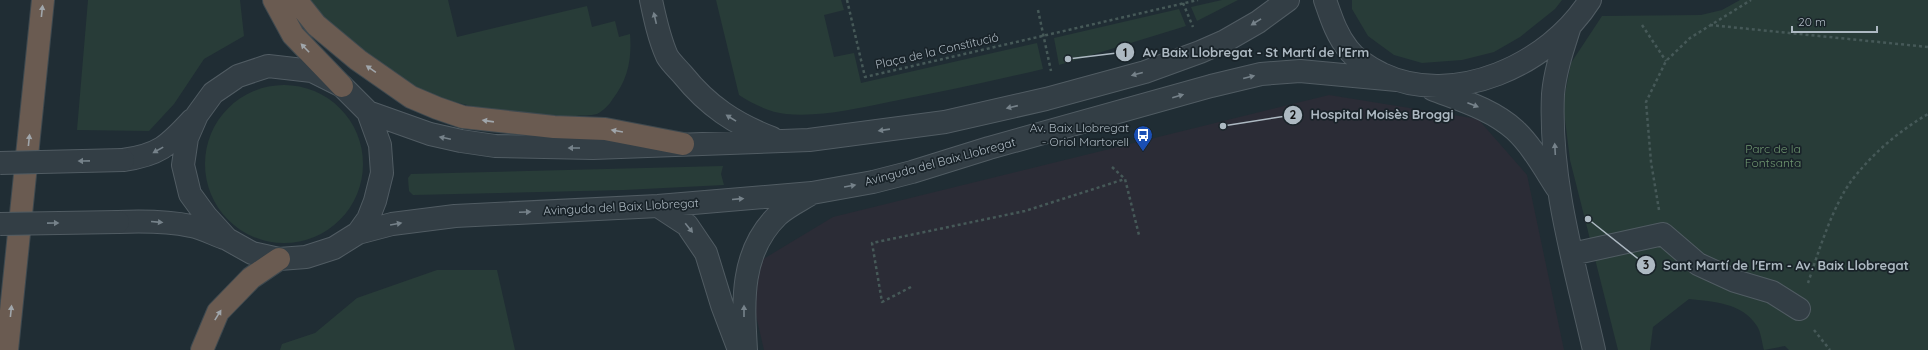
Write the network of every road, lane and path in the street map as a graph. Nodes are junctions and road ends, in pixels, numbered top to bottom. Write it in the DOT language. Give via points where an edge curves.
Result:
graph roads {
  1 [pos="43,0"];
  2 [pos="274,0"];
  3 [pos="296,0"];
  4 [pos="651,0"];
  5 [pos="847,0"];
  6 [pos="1198,0"];
  7 [pos="1288,0"];
  8 [pos="1325,0"];
  9 [pos="1591,0"];
  10 [pos="1751,0"];
  11 [pos="1183,4"];
  12 [pos="1038,10"];
  13 [pos="1642,24"];
  14 [pos="1710,24"];
  15 [pos="1570,26"];
  16 [pos="1194,30"];
  17 [pos="1043,36"];
  18 [pos="1928,47"];
  19 [pos="1666,61"];
  20 [pos="1051,74"];
  21 [pos="1397,80"];
  22 [pos="342,86"];
  23 [pos="1423,86"];
  24 [pos="368,112"];
  25 [pos="1928,114"];
  26 [pos="197,115"];
  27 [pos="779,141"];
  28 [pos="683,144"];
  29 [pos="0,163"];
  30 [pos="1112,167"];
  31 [pos="1125,179"];
  32 [pos="1557,188"];
  33 [pos="812,193"];
  34 [pos="658,206"];
  35 [pos="0,224"];
  36 [pos="358,233"];
  37 [pos="1663,234"];
  38 [pos="1139,235"];
  39 [pos="227,239"];
  40 [pos="1572,254"];
  41 [pos="279,259"];
  42 [pos="911,287"];
  43 [pos="1799,309"];
  44 [pos="7,350"];
  45 [pos="202,350"];
  46 [pos="739,350"];
  47 [pos="746,350"];
  48 [pos="1594,350"];
  49 [pos="1830,350"];
  44 -- 1 [label="highway, one-way"];
  22 -- 2 [label="highway, one-way" via="293,35"];
  28 -- 3 [label="highway, one-way" via="604,129 554,127 464,117 437,108 411,97 358,60 316,25"];
  27 -- 4 [label="street, one-way" via="745,127 719,111 695,90 668,58 658,34"];
  5 -- 17 [label="path, Plaça de la Constitució" via="865,77"];
  6 -- 11 [label="path, Plaça de la Constitució"];
  7 -- 27 [label="street, one-way" via="1258,22 1224,41 1145,72 945,122 809,140"];
  8 -- 21 [label="street" via="1334,26 1348,50 1370,68"];
  9 -- 15 [label="street"];
  10 -- 14 [label="path"];
  11 -- 16 [label="path"];
  11 -- 17 [label="path, Plaça de la Constitució"];
  12 -- 17 [label="path"];
  13 -- 19 [label="path"];
  14 -- 18 [label="path"];
  14 -- 19 [label="path" via="1690,38"];
  15 -- 23 [label="street" via="1528,59 1503,72 1450,86"];
  32 -- 15 [label="street, one-way" via="1553,93 1558,63"];
  17 -- 20 [label="path"];
  19 -- 37 [label="path" via="1646,102 1651,162"];
  21 -- 23 [label="street"];
  33 -- 21 [label="street, Avinguda del Baix Llobregat, one-way" via="912,172 989,148 1261,74 1300,71"];
  22 -- 24 [label="street"];
  22 -- 26 [label="street" via="312,72 268,66 238,76 213,94"];
  23 -- 32 [label="street, one-way" via="1483,109 1515,130"];
  28 -- 24 [label="street, one-way" via="593,148 496,146 430,134"];
  24 -- 36 [label="street" via="380,145 382,173 368,219"];
  25 -- 43 [label="path" via="1886,143 1852,180 1821,246"];
  26 -- 29 [label="street, one-way, bridge" via="159,151 142,157 123,160"];
  26 -- 39 [label="street" via="187,138 184,165 190,194"];
  27 -- 28 [label="street"];
  30 -- 31 [label="path"];
  31 -- 38 [label="path"];
  31 -- 42 [label="path" via="1025,211 872,243 882,302"];
  32 -- 40 [label="street"];
  34 -- 33 [label="street, Avinguda del Baix Llobregat, one-way"];
  47 -- 33 [label="street, one-way" via="746,278 753,249 765,228 780,213"];
  36 -- 34 [label="street, Avinguda del Baix Llobregat, one-way" via="392,224 455,216"];
  34 -- 46 [label="street, one-way" via="687,225 706,253"];
  35 -- 39 [label="street, one-way, bridge" via="150,221 192,226"];
  36 -- 41 [label="street" via="334,248 306,257"];
  37 -- 40 [label="street"];
  37 -- 43 [label="street" via="1698,264 1735,281 1772,292"];
  39 -- 41 [label="street" via="252,253"];
  40 -- 48 [label="street"];
  45 -- 41 [label="highway, one-way" via="218,312 251,278"];
  43 -- 49 [label="path"];
}
